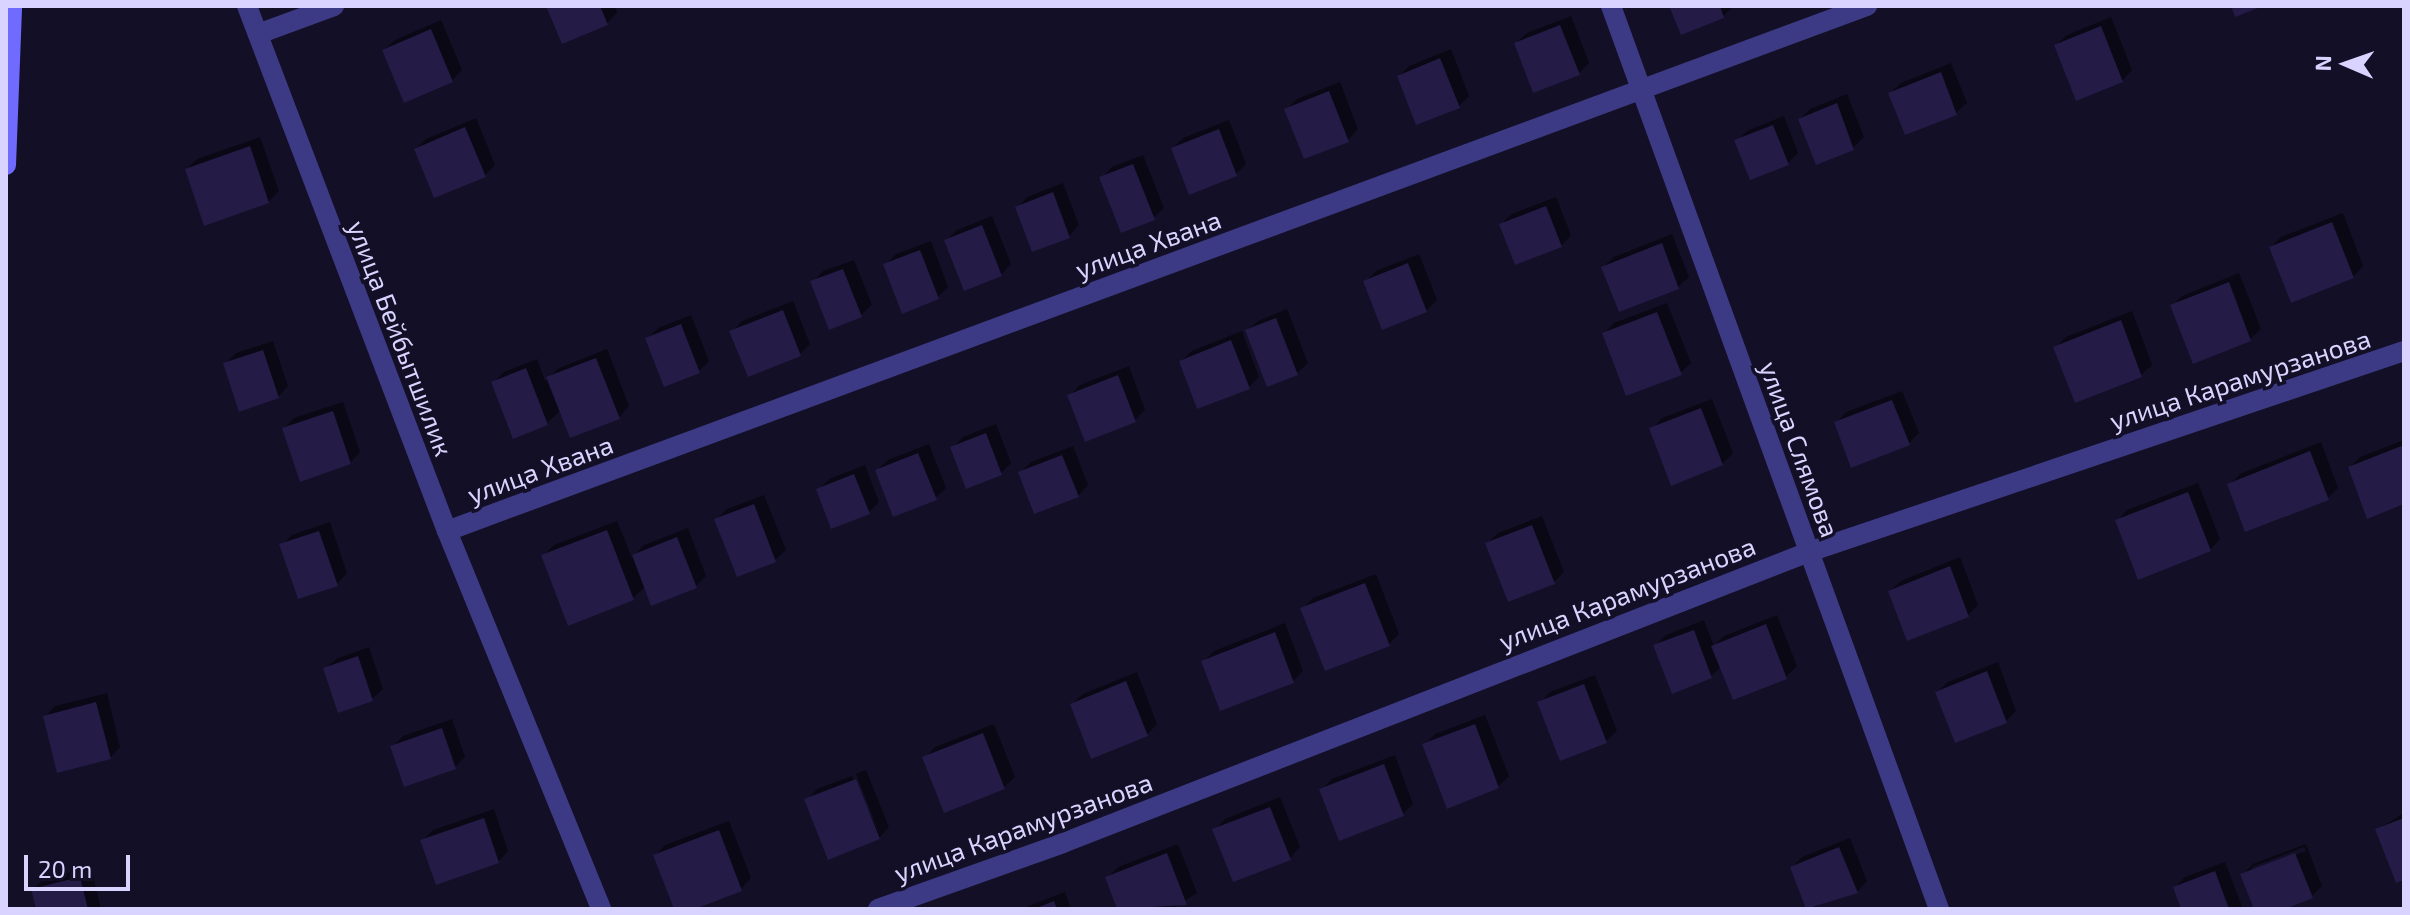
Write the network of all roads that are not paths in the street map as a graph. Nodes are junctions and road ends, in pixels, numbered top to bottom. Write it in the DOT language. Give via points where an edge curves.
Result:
graph roads {
  1 [pos="12,6"];
  2 [pos="247,6"];
  3 [pos="334,6"];
  4 [pos="1611,6"];
  5 [pos="1867,6"];
  6 [pos="258,34"];
  7 [pos="1642,89"];
  8 [pos="6,165"];
  9 [pos="2404,351"];
  10 [pos="447,531"];
  11 [pos="1809,552"];
  12 [pos="601,909"];
  13 [pos="878,909"];
  14 [pos="1939,909"];
  1 -- 8 [label="main road"];
  2 -- 6 [label="street, улица Бейбытшилик"];
  3 -- 6 [label="street"];
  4 -- 7 [label="street, улица Слямова"];
  5 -- 7 [label="street, улица Хвана"];
  6 -- 10 [label="street, улица Бейбытшилик"];
  7 -- 10 [label="street, улица Хвана"];
  7 -- 11 [label="street, улица Слямова"];
  9 -- 11 [label="street, улица Карамурзанова"];
  10 -- 12 [label="street, улица Бейбытшилик"];
  11 -- 13 [label="street, улица Карамурзанова" via="1063,843"];
  11 -- 14 [label="street, улица Слямова"];
}
